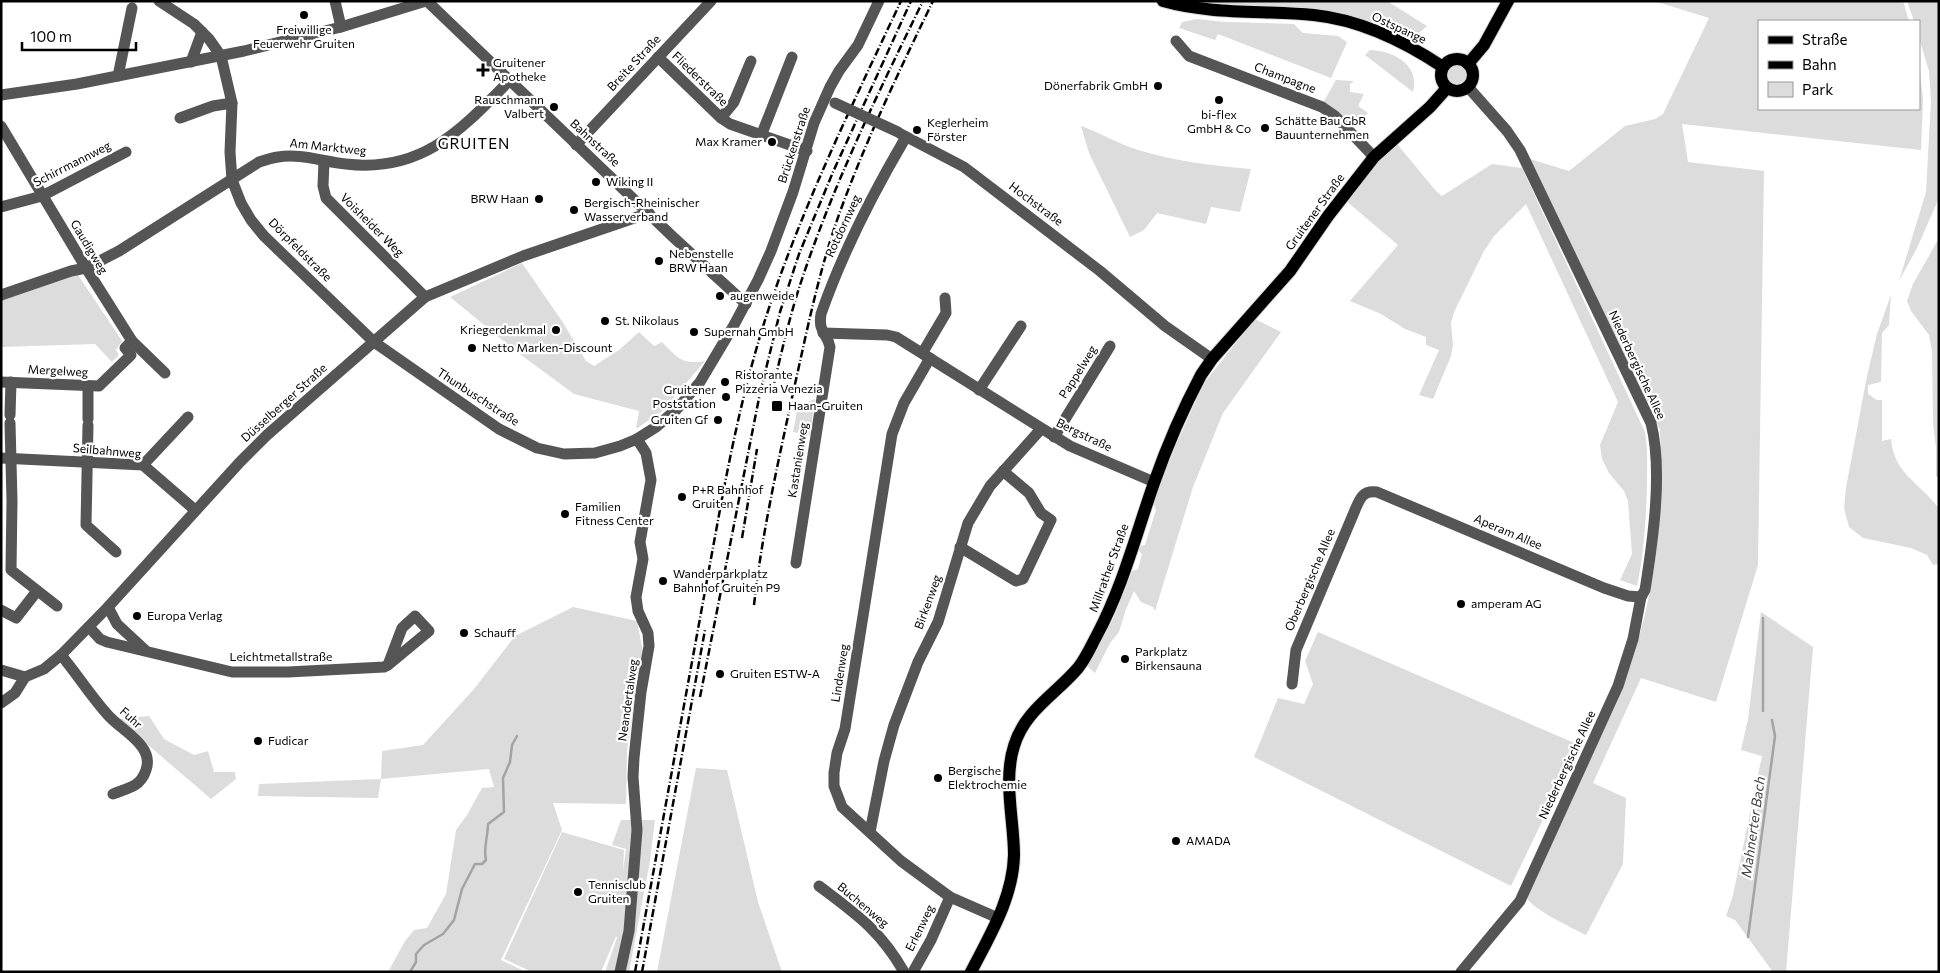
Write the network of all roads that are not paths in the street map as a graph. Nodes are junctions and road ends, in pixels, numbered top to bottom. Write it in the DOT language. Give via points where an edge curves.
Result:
graph roads {
  1 [pos="159,1"];
  2 [pos="335,1"];
  3 [pos="426,1"];
  4 [pos="711,1"];
  5 [pos="879,1"];
  6 [pos="1163,1"];
  7 [pos="1508,1"];
  8 [pos="132,8"];
  9 [pos="341,27"];
  10 [pos="202,32"];
  11 [pos="1176,41"];
  12 [pos="220,56"];
  13 [pos="658,57"];
  14 [pos="792,57"];
  15 [pos="751,61"];
  16 [pos="191,62"];
  17 [pos="1468,64"];
  18 [pos="1443,67"];
  19 [pos="118,76"];
  20 [pos="509,81"];
  21 [pos="1447,88"];
  22 [pos="1468,88"];
  23 [pos="1,95"];
  24 [pos="830,101"];
  25 [pos="232,103"];
  26 [pos="180,118"];
  27 [pos="721,118"];
  28 [pos="1,126"];
  29 [pos="901,134"];
  30 [pos="761,136"];
  31 [pos="576,144"];
  32 [pos="807,151"];
  33 [pos="126,152"];
  34 [pos="1374,157"];
  35 [pos="324,161"];
  36 [pos="232,180"];
  37 [pos="42,196"];
  38 [pos="1,207"];
  39 [pos="649,213"];
  40 [pos="86,268"];
  41 [pos="1,295"];
  42 [pos="425,297"];
  43 [pos="945,298"];
  44 [pos="746,304"];
  45 [pos="1021,326"];
  46 [pos="823,333"];
  47 [pos="374,342"];
  48 [pos="1110,346"];
  49 [pos="134,348"];
  50 [pos="926,355"];
  51 [pos="1212,359"];
  52 [pos="165,373"];
  53 [pos="6,382"];
  54 [pos="88,387"];
  55 [pos="979,390"];
  56 [pos="188,417"];
  57 [pos="1041,429"];
  58 [pos="1054,437"];
  59 [pos="637,439"];
  60 [pos="6,458"];
  61 [pos="87,462"];
  62 [pos="143,466"];
  63 [pos="1003,472"];
  64 [pos="1154,482"];
  65 [pos="1366,492"];
  66 [pos="195,510"];
  67 [pos="960,547"];
  68 [pos="116,552"];
  69 [pos="796,563"];
  70 [pos="37,591"];
  71 [pos="1641,597"];
  72 [pos="57,606"];
  73 [pos="108,607"];
  74 [pos="1,610"];
  75 [pos="89,627"];
  76 [pos="146,651"];
  77 [pos="61,655"];
  78 [pos="388,664"];
  79 [pos="1,670"];
  80 [pos="25,677"];
  81 [pos="1292,684"];
  82 [pos="1,703"];
  83 [pos="113,794"];
  84 [pos="870,832"];
  85 [pos="819,886"];
  86 [pos="950,897"];
  87 [pos="998,918"];
  88 [pos="620,972"];
  89 [pos="904,972"];
  90 [pos="913,972"];
  91 [pos="971,972"];
  92 [pos="1461,972"];
  1 -- 10 [label="street"];
  2 -- 9 [label="street"];
  3 -- 9 [label="street, Bahnstraße"];
  3 -- 20 [label="street, Bahnstraße"];
  4 -- 13 [label="street, Breite Straße"];
  5 -- 24 [label="street, Brückenstraße" via="858,45 838,71"];
  6 -- 18 [label="main road, Ostspange" via="1212,10 1330,18 1381,32"];
  7 -- 17 [label="main road" via="1484,46"];
  8 -- 19 [label="street"];
  9 -- 12 [label="street, Bahnstraße"];
  10 -- 12 [label="street"];
  10 -- 16 [label="street"];
  11 -- 34 [label="street, Champagne" via="1189,56 1322,107 1335,116"];
  12 -- 16 [label="street, Bahnstraße"];
  12 -- 25 [label="street, Dörpfeldstraße"];
  13 -- 27 [label="street, Fliederstraße"];
  13 -- 31 [label="street, Breite Straße"];
  14 -- 30 [label="street"];
  15 -- 27 [label="street" via="734,102"];
  16 -- 19 [label="street, Bahnstraße"];
  17 -- 18 [label="main road" via="1456,59"];
  17 -- 22 [label="main road" via="1473,77"];
  18 -- 21 [label="main road" via="1441,77"];
  19 -- 23 [label="street, Bahnstraße"];
  20 -- 31 [label="street, Bahnstraße"];
  20 -- 35 [label="street, Am Marktweg" via="471,121 422,153 384,164 363,166"];
  21 -- 22 [label="main road" via="1459,92"];
  21 -- 34 [label="main road, Gruitener Straße"];
  22 -- 71 [label="street, Niederbergische Allee" via="1508,131 1520,150 1651,423 1656,455 1654,531 1645,590"];
  24 -- 29 [label="street, Hochstraße, bridge"];
  24 -- 32 [label="street, Brückenstraße" via="814,123"];
  25 -- 26 [label="street"];
  25 -- 36 [label="street, Dörpfeldstraße"];
  27 -- 30 [label="street, Fliederstraße"];
  28 -- 37 [label="street, Gaudigweg"];
  29 -- 46 [label="street, Rotdornweg" via="846,248 821,314 819,324"];
  29 -- 51 [label="street, Hochstraße" via="977,177 1100,271 1165,326"];
  30 -- 32 [label="street, Fliederstraße"];
  31 -- 39 [label="street, Bahnstraße"];
  32 -- 44 [label="street, Brückenstraße" via="771,251"];
  33 -- 37 [label="street, Schirrmannweg"];
  34 -- 51 [label="main road, Gruitener Straße" via="1284,278"];
  35 -- 36 [label="street, Am Marktweg" via="300,156 278,157 259,162"];
  35 -- 42 [label="street, Voisheider Weg" via="326,198"];
  36 -- 40 [label="street, Am Marktweg" via="147,235"];
  36 -- 47 [label="street, Dörpfeldstraße" via="264,236"];
  37 -- 38 [label="street, Schirrmannweg"];
  37 -- 40 [label="street, Gaudigweg"];
  39 -- 42 [label="street, Düsselberger Straße" via="523,256"];
  39 -- 44 [label="street, Bahnstraße"];
  40 -- 41 [label="street, Am Marktweg"];
  40 -- 49 [label="street, Gaudigweg"];
  42 -- 47 [label="street, Düsselberger Straße"];
  43 -- 50 [label="street" via="946,313"];
  44 -- 59 [label="street, Thunbuschstraße" via="700,382 677,409"];
  45 -- 55 [label="street"];
  46 -- 50 [label="street, Bergstraße" via="887,335 905,341"];
  46 -- 69 [label="street, Kastanienweg" via="830,347"];
  47 -- 59 [label="street, Thunbuschstraße" via="486,422 537,448 564,454 586,454"];
  47 -- 66 [label="street, Düsselberger Straße" via="267,435"];
  48 -- 58 [label="street, Pappelweg"];
  49 -- 52 [label="street, Gaudigweg"];
  49 -- 54 [label="street, Mergelweg" via="99,386"];
  50 -- 55 [label="street, Bergstraße"];
  50 -- 84 [label="street, Lindenweg" via="892,434 845,729 834,773 834,786 842,806"];
  51 -- 64 [label="main road, Millrather Straße" via="1194,388"];
  53 -- 54 [label="street, Mergelweg"];
  53 -- 60 [label="street" via="10,419"];
  54 -- 61 [label="street"];
  55 -- 57 [label="street, Bergstraße"];
  56 -- 62 [label="street"];
  57 -- 58 [label="street, Bergstraße"];
  57 -- 63 [label="street, Birkenweg"];
  58 -- 64 [label="street, Bergstraße"];
  59 -- 88 [label="street, Neandertalweg" via="646,453 651,480 640,542 643,559 636,597 649,646 634,758 637,830 629,931"];
  60 -- 61 [label="street, Seilbahnweg"];
  60 -- 70 [label="street" via="12,501 11,570"];
  61 -- 62 [label="street, Seilbahnweg"];
  61 -- 68 [label="street" via="86,525"];
  62 -- 66 [label="street, Seilbahnweg"];
  63 -- 67 [label="street, Birkenweg" via="980,501"];
  63 -- 67 [label="street" via="1030,493 1041,513 1051,520 1023,579 1016,581"];
  64 -- 87 [label="main road, Millrather Straße" via="1116,597 1096,636 1078,668 1028,718 1014,746 1010,777 1014,857 1010,888"];
  65 -- 71 [label="street, Aperam Allee" via="1377,492 1604,588"];
  65 -- 81 [label="street, Oberbergische Allee" via="1357,505 1296,650"];
  66 -- 73 [label="street, Düsselberger Straße"];
  67 -- 84 [label="street, Birkenweg" via="938,622 918,662 894,725"];
  70 -- 72 [label="street"];
  70 -- 74 [label="street" via="16,618"];
  71 -- 92 [label="street, Niederbergische Allee" via="1633,639 1618,686 1520,901"];
  73 -- 75 [label="street, Düsselberger Straße"];
  73 -- 76 [label="street, Leichtmetallstraße" via="118,624"];
  75 -- 76 [label="street, Leichtmetallstraße" via="107,642"];
  75 -- 77 [label="street, Düsselberger Straße"];
  76 -- 78 [label="street, Leichtmetallstraße" via="238,672 370,669"];
  77 -- 80 [label="street, Düsselberger Straße" via="44,670"];
  77 -- 83 [label="street, Fuhr" via="107,715 147,754 147,769 140,781"];
  79 -- 80 [label="street"];
  80 -- 82 [label="street, Düsselberger Straße" via="15,694"];
  84 -- 86 [label="street, Lindenweg" via="901,861"];
  85 -- 89 [label="street, Buchenweg" via="879,935"];
  86 -- 87 [label="street, Lindenweg"];
  86 -- 90 [label="street, Erlenweg"];
  87 -- 91 [label="main road, Millrather Straße"];
}
